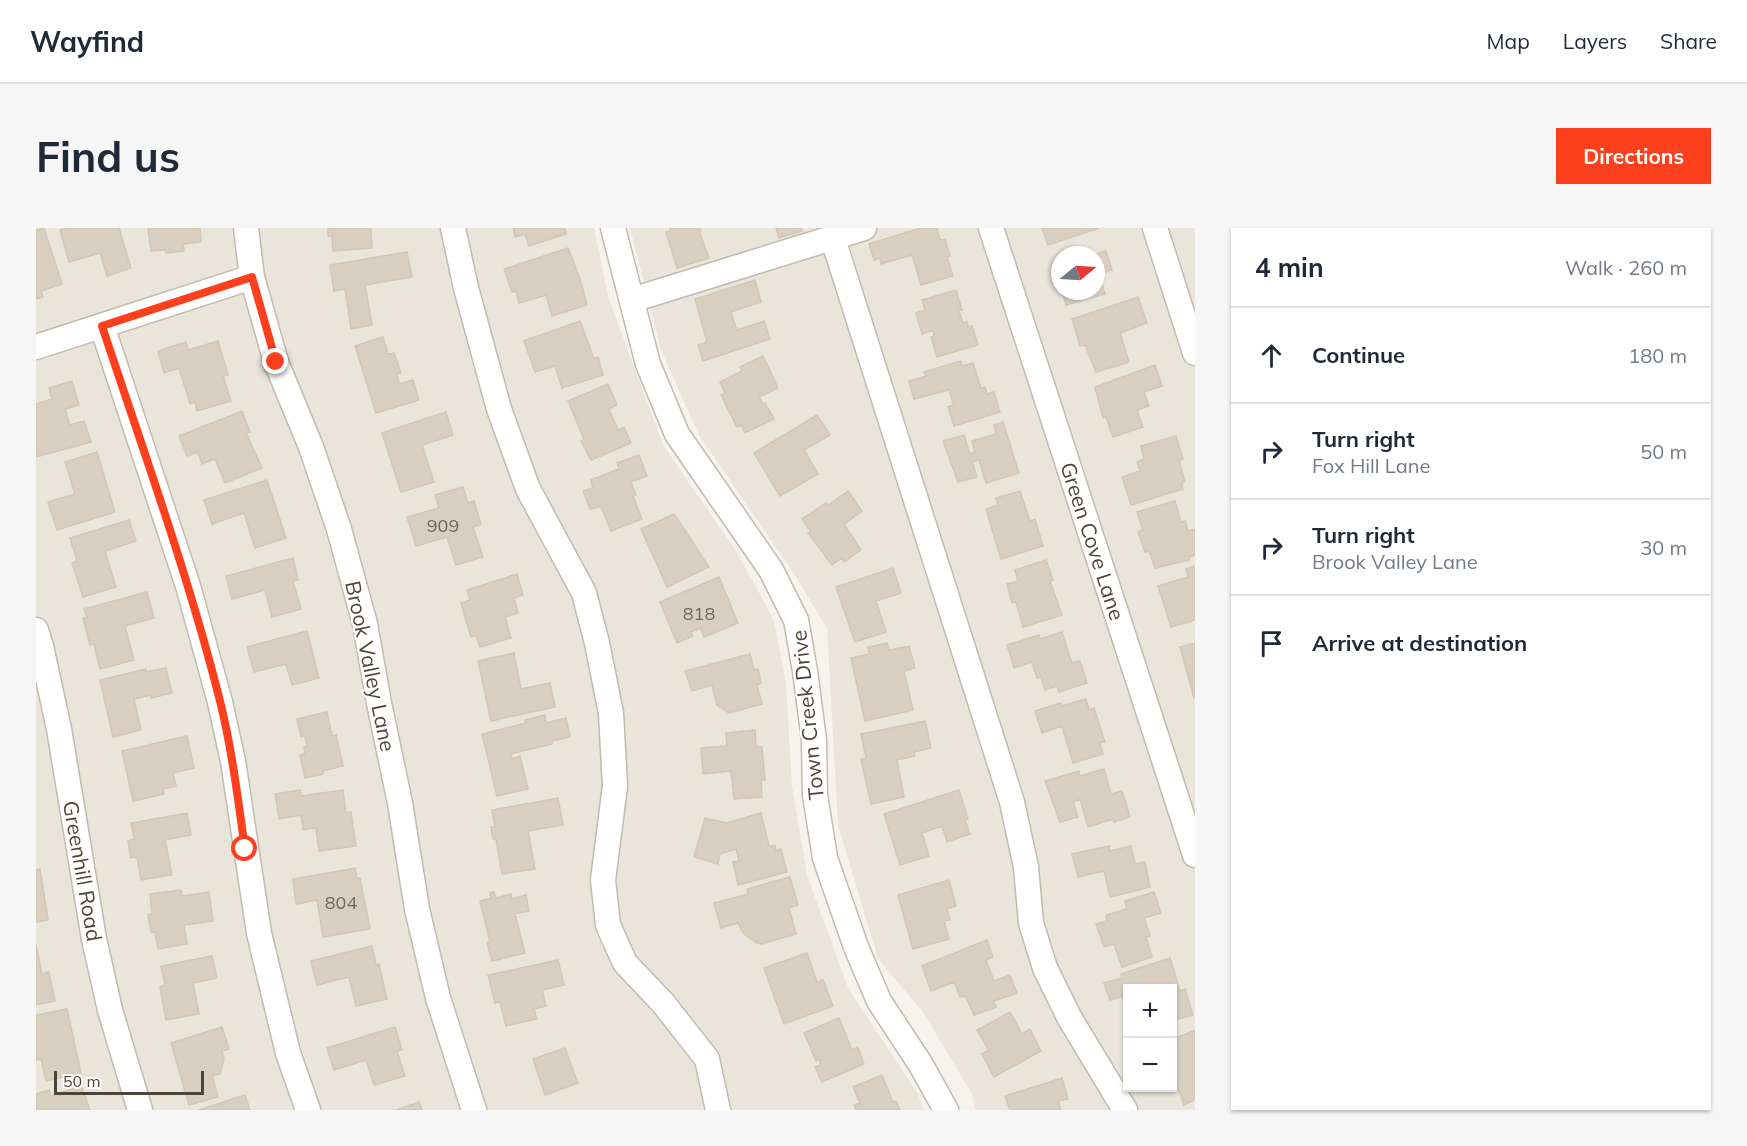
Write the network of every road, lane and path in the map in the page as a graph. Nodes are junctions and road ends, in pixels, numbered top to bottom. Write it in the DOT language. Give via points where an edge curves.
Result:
graph roads {
  1 [pos="246,228"];
  2 [pos="453,228"];
  3 [pos="613,228"];
  4 [pos="864,228"];
  5 [pos="991,228"];
  6 [pos="1155,228"];
  7 [pos="833,239"];
  8 [pos="252,277"];
  9 [pos="632,300"];
  10 [pos="102,326"];
  11 [pos="36,347"];
  12 [pos="1195,353"];
  13 [pos="36,630"];
  14 [pos="1195,855"];
  15 [pos="140,1110"];
  16 [pos="308,1110"];
  17 [pos="474,1110"];
  18 [pos="718,1110"];
  19 [pos="946,1110"];
  20 [pos="1125,1110"];
  1 -- 8 [label="street, Brook Valley Lane"];
  2 -- 18 [label="street" via="503,419 528,489 584,593 597,643 611,713 615,786 603,880 608,925 625,963 707,1059"];
  3 -- 9 [label="street, Town Creek Drive"];
  4 -- 7 [label="street"];
  5 -- 14 [label="street, Green Cove Lane"];
  6 -- 12 [label="street"];
  7 -- 9 [label="street"];
  7 -- 20 [label="street" via="1012,802 1026,867 1031,923 1045,968 1069,1017"];
  8 -- 10 [label="street"];
  8 -- 17 [label="street, Brook Valley Lane" via="276,362 339,529 365,624 417,909 438,998"];
  9 -- 19 [label="street, Town Creek Drive" via="648,364 677,434 771,570 796,620 814,740 815,795 825,858 879,1001"];
  10 -- 11 [label="street"];
  10 -- 16 [label="street" via="188,586 220,702 259,933 288,1053"];
  13 -- 15 [label="street, Greenhill Road" via="59,729 107,1000"];
}
